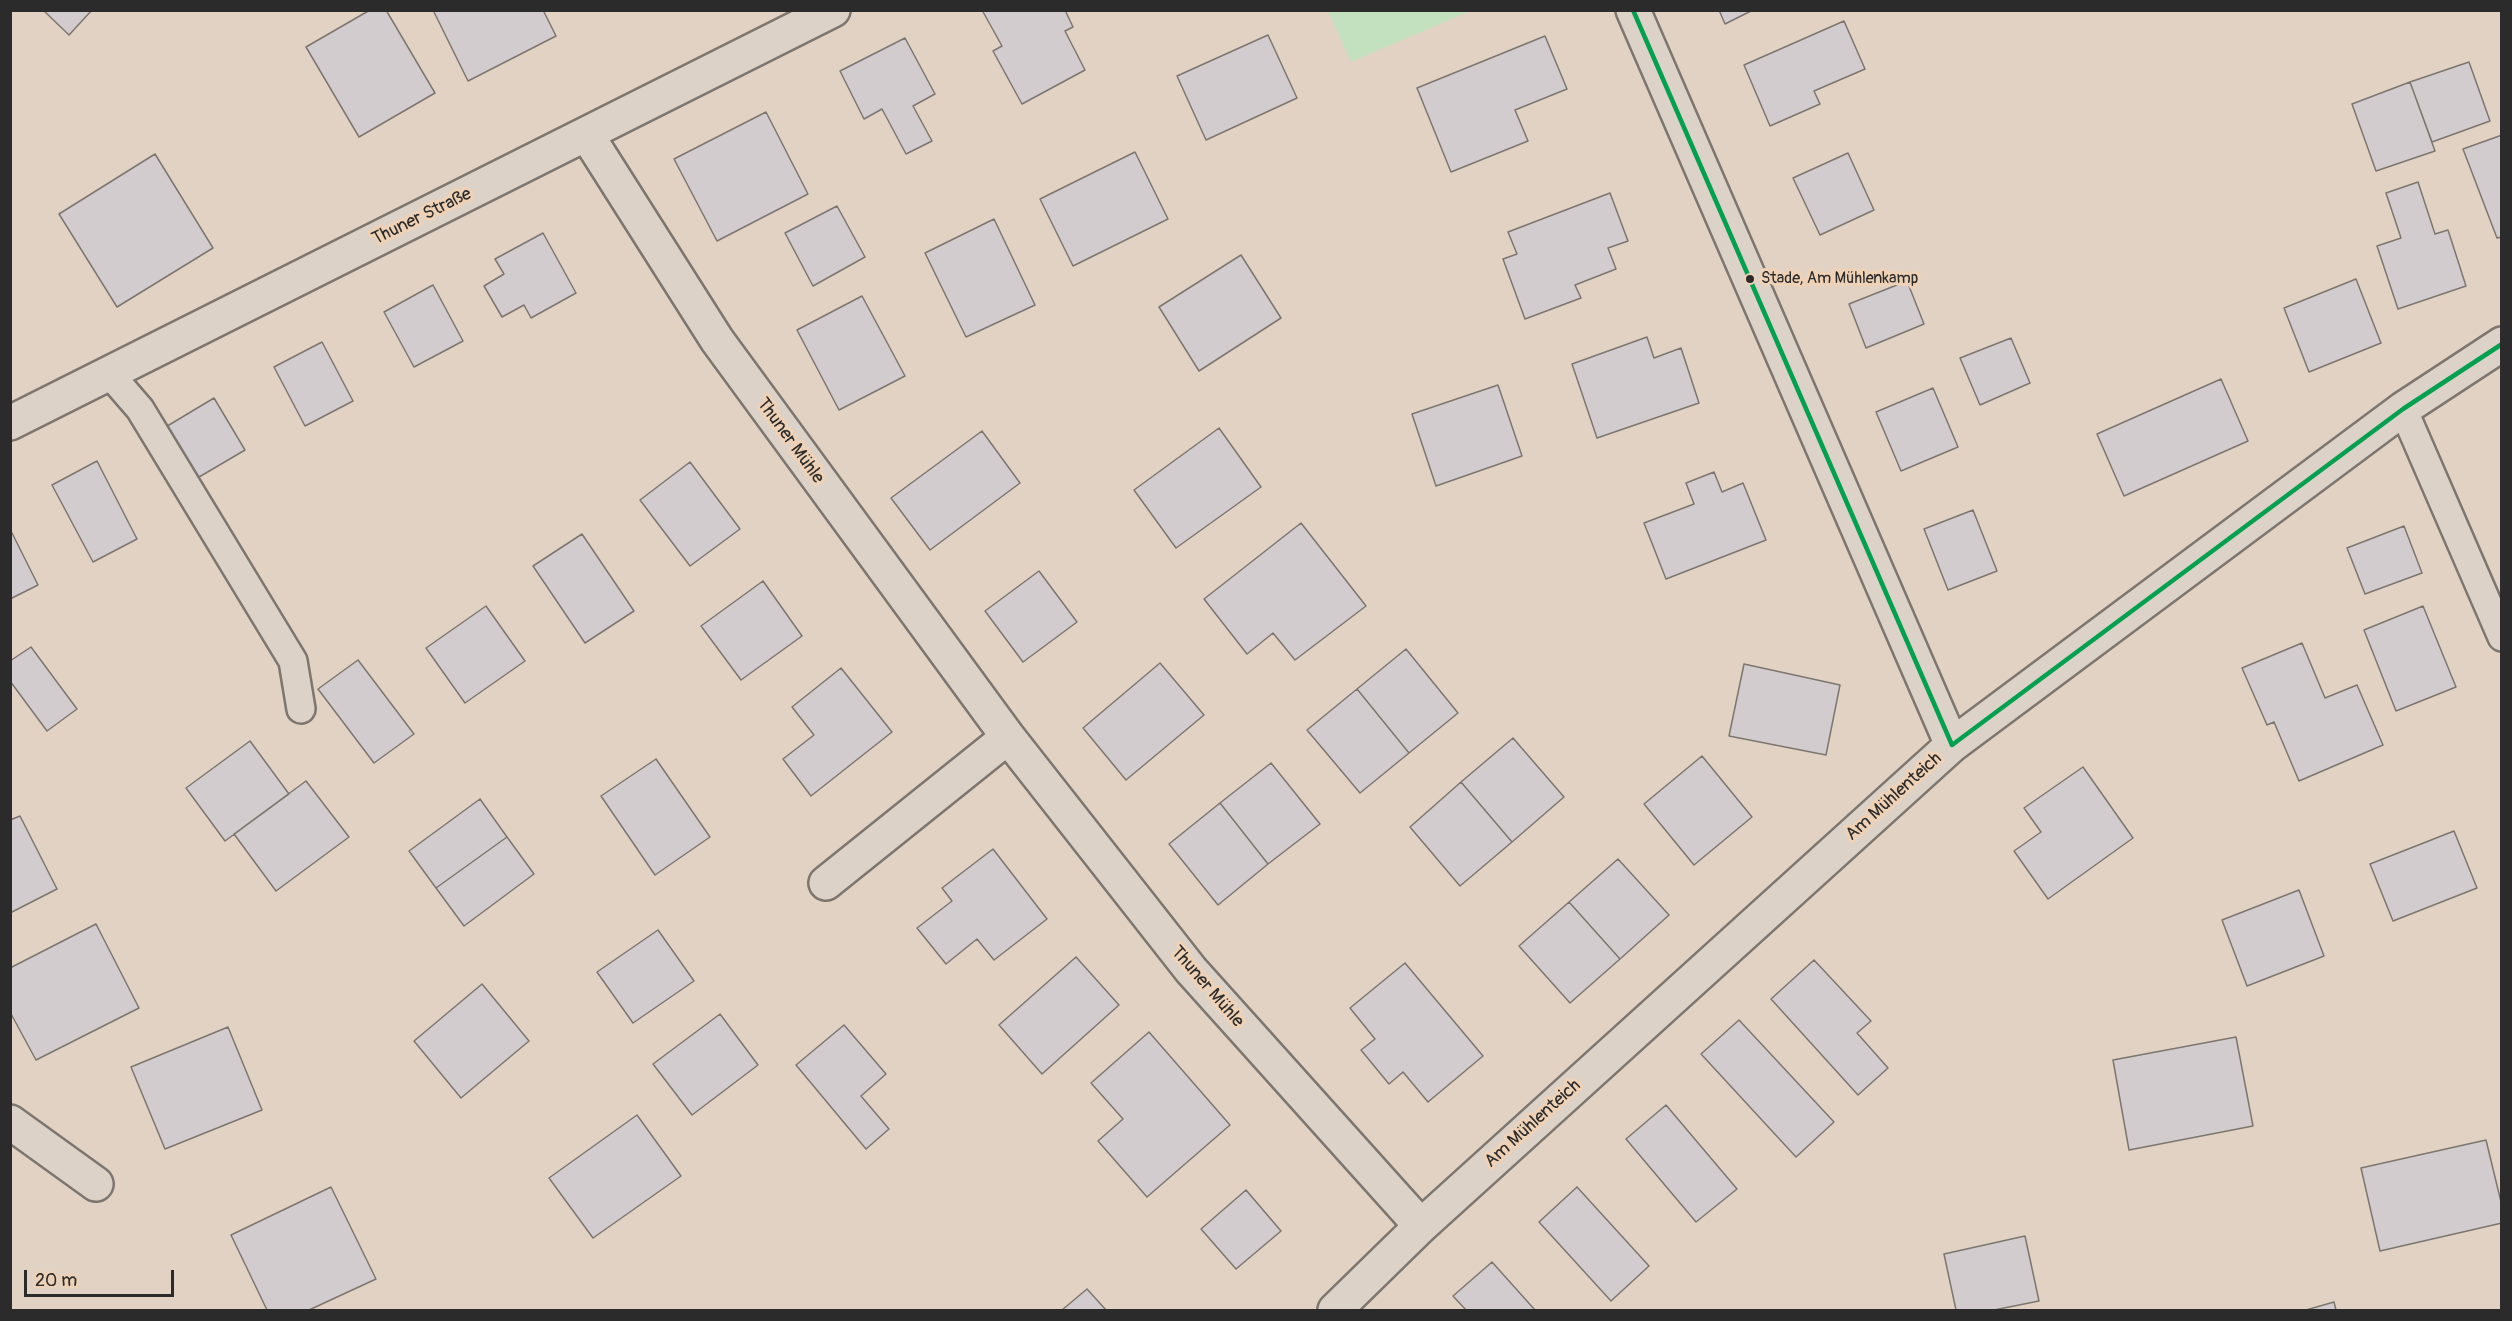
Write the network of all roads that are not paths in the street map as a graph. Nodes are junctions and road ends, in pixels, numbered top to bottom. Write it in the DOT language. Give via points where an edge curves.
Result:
graph roads {
  1 [pos="833,10"];
  2 [pos="1633,10"];
  3 [pos="586,135"];
  4 [pos="2502,344"];
  5 [pos="108,372"];
  6 [pos="2403,409"];
  7 [pos="10,423"];
  8 [pos="2502,637"];
  9 [pos="301,709"];
  10 [pos="1008,736"];
  11 [pos="1952,745"];
  12 [pos="826,883"];
  13 [pos="10,1122"];
  14 [pos="96,1184"];
  15 [pos="1421,1226"];
  16 [pos="1335,1311"];
  1 -- 3 [label="street, Thuner Straße"];
  2 -- 11 [label="street"];
  3 -- 5 [label="street, Thuner Straße"];
  3 -- 10 [label="street, Thuner Mühle" via="717,340"];
  4 -- 6 [label="street, Am Mühlenteich"];
  5 -- 7 [label="street, Thuner Straße"];
  5 -- 9 [label="lane" via="140,409 293,661"];
  6 -- 8 [label="lane"];
  6 -- 11 [label="street, Am Mühlenteich"];
  10 -- 12 [label="street"];
  10 -- 15 [label="street, Thuner Mühle" via="1191,970"];
  11 -- 15 [label="street, Am Mühlenteich"];
  13 -- 14 [label="street"];
  15 -- 16 [label="street, Am Mühlenteich"];
}
